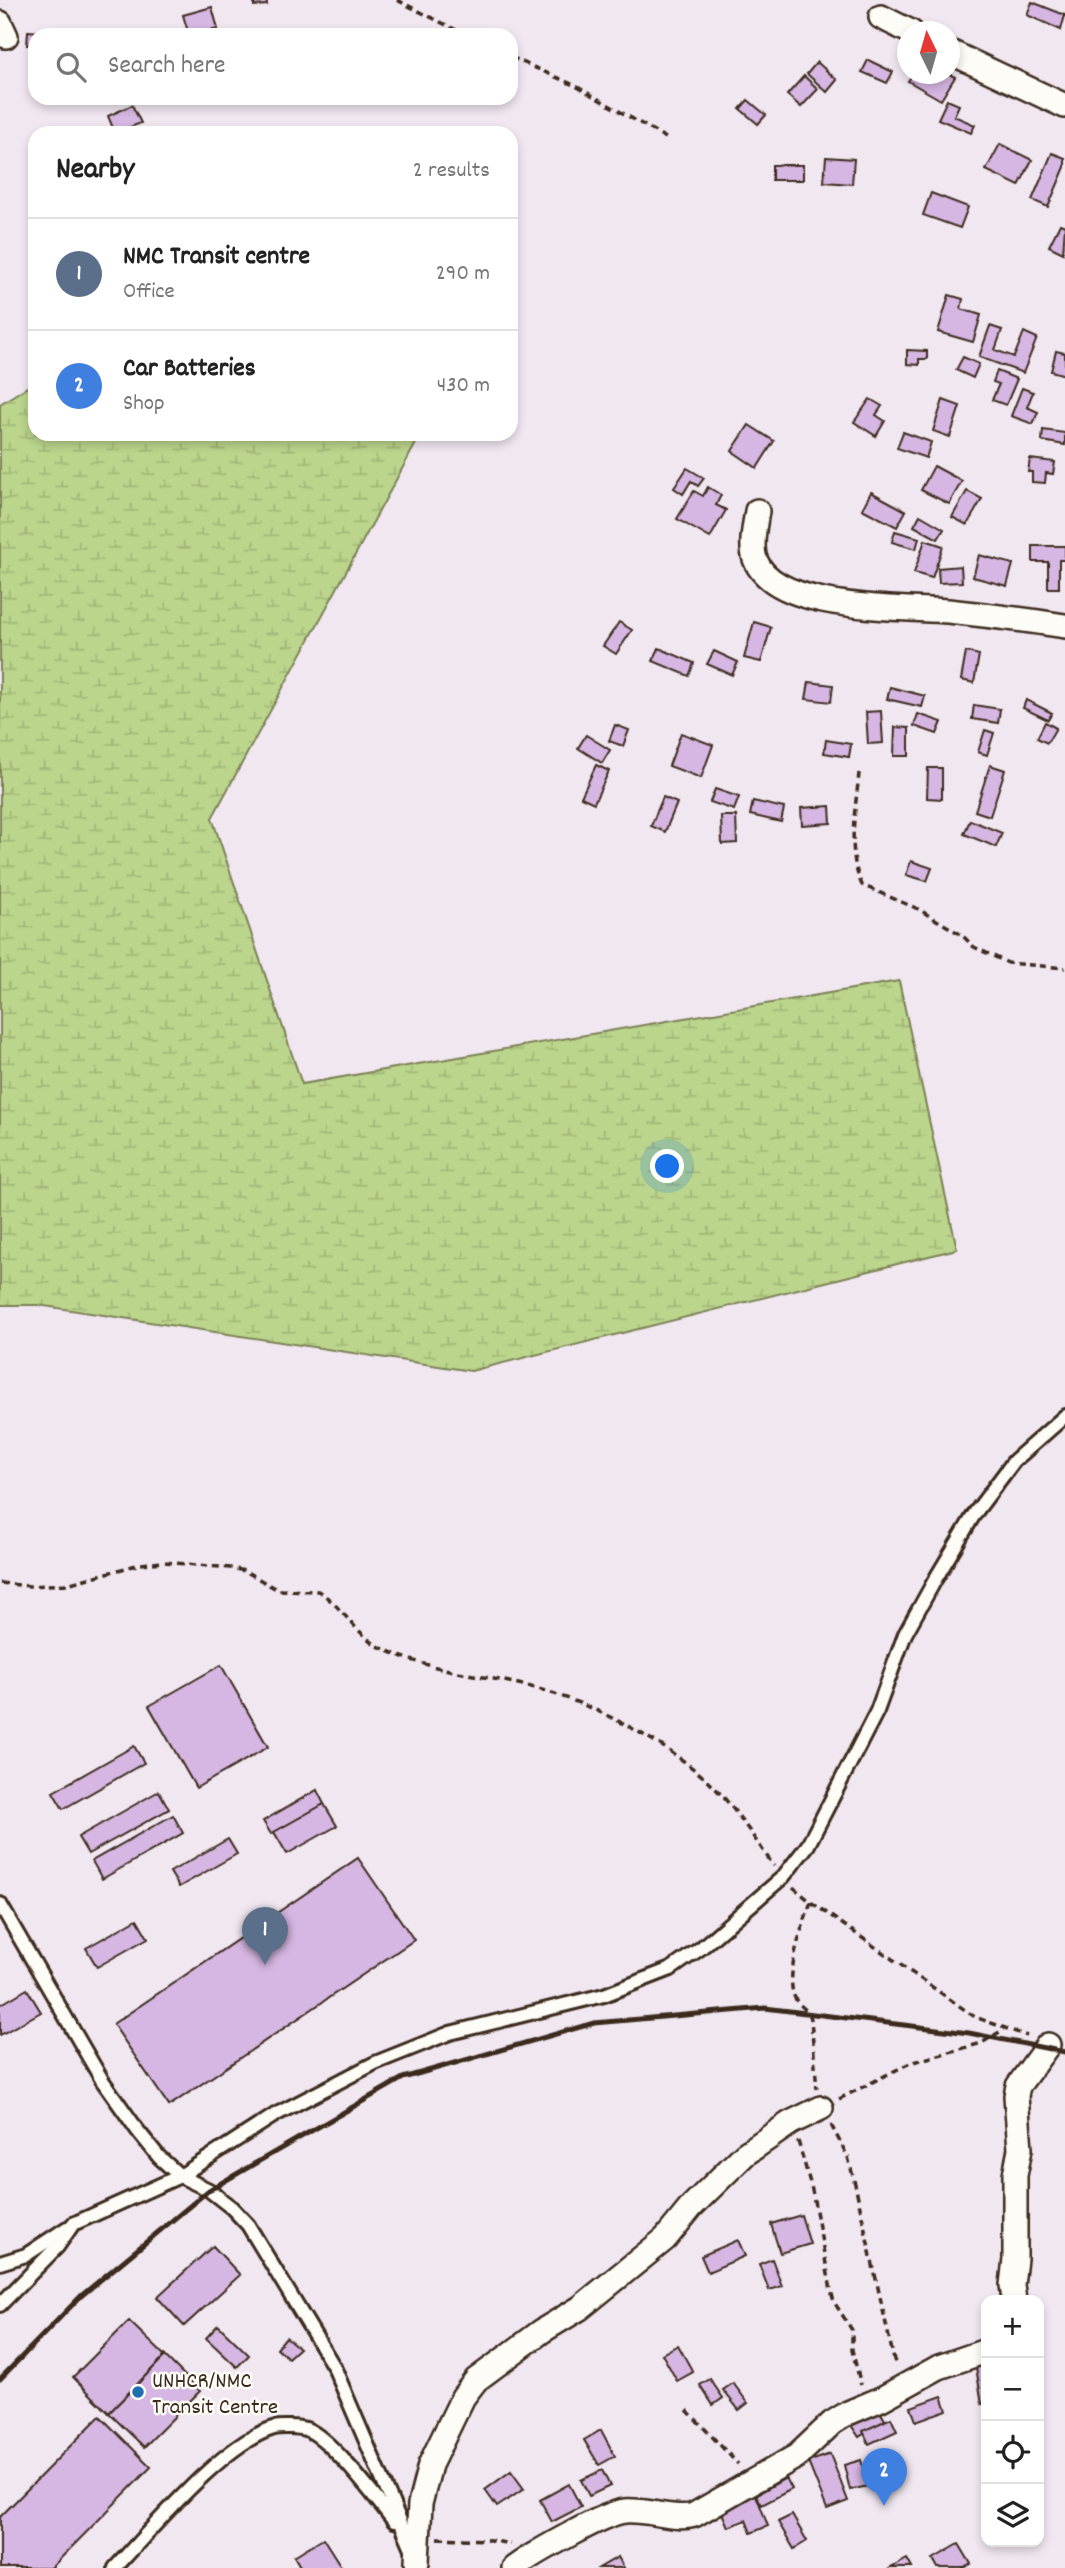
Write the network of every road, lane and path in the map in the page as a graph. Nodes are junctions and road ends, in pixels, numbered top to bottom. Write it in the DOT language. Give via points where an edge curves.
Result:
graph roads {
  1 [pos="397,0"];
  2 [pos="881,17"];
  3 [pos="897,25"];
  4 [pos="452,28"];
  5 [pos="960,57"];
  6 [pos="518,60"];
  7 [pos="1065,106"];
  8 [pos="666,138"];
  9 [pos="757,511"];
  10 [pos="1065,626"];
  11 [pos="859,772"];
  12 [pos="1065,968"];
  13 [pos="1065,1416"];
  14 [pos="0,1583"];
  15 [pos="783,1877"];
  16 [pos="811,1902"];
  17 [pos="0,1904"];
  18 [pos="1005,2028"];
  19 [pos="1048,2045"];
  20 [pos="821,2108"];
  21 [pos="790,2123"];
  22 [pos="180,2176"];
  23 [pos="73,2224"];
  24 [pos="0,2263"];
  25 [pos="1013,2295"];
  26 [pos="0,2305"];
  27 [pos="981,2353"];
  28 [pos="900,2388"];
  29 [pos="863,2407"];
  30 [pos="687,2410"];
  31 [pos="754,2481"];
  32 [pos="412,2536"];
  33 [pos="535,2553"];
  34 [pos="415,2566"];
  35 [pos="115,2568"];
  36 [pos="514,2568"];
  1 -- 4 [label="path"];
  2 -- 3 [label="street"];
  5 -- 7 [label="street"];
  6 -- 8 [label="path" via="576,86"];
  9 -- 10 [label="street" via="755,559 772,580 800,594 886,610 946,611"];
  11 -- 12 [label="path" via="854,842 856,873 862,885 918,909 974,947 1008,963"];
  13 -- 15 [label="lane" via="1014,1461 968,1524 905,1634 877,1711 808,1845"];
  14 -- 15 [label="path" via="67,1584 164,1562 245,1571 278,1590 318,1591 354,1628 387,1650 419,1662 570,1697 684,1761 716,1789"];
  15 -- 16 [label="path"];
  15 -- 22 [label="lane" via="671,1969 604,1994 450,2033 375,2063 275,2115"];
  16 -- 18 [label="path" via="965,2011"];
  16 -- 20 [label="path" via="796,1949 793,1993 810,2014"];
  17 -- 22 [label="lane" via="103,2080 159,2157"];
  18 -- 19 [label="path"];
  18 -- 20 [label="path" via="982,2043 910,2063"];
  19 -- 25 [label="street" via="1018,2086 1016,2096 1020,2149 1015,2175"];
  20 -- 21 [label="street"];
  20 -- 28 [label="path" via="848,2157 900,2371"];
  21 -- 29 [label="path" via="807,2166 834,2302 852,2330"];
  21 -- 32 [label="street" via="745,2154 665,2239 580,2308 476,2380 430,2465"];
  22 -- 23 [label="lane"];
  22 -- 32 [label="lane" via="232,2208 254,2236 334,2367"];
  23 -- 24 [label="lane" via="26,2255"];
  23 -- 26 [label="lane" via="57,2247"];
  27 -- 28 [label="street" via="939,2367"];
  28 -- 29 [label="street"];
  29 -- 31 [label="street" via="832,2423 797,2456"];
  30 -- 31 [label="path"];
  31 -- 33 [label="street" via="688,2517 623,2511"];
  32 -- 33 [label="path" via="491,2540"];
  32 -- 34 [label="street"];
  32 -- 35 [label="lane" via="325,2442 306,2429 276,2427 247,2440 206,2474"];
  33 -- 36 [label="street"];
}
